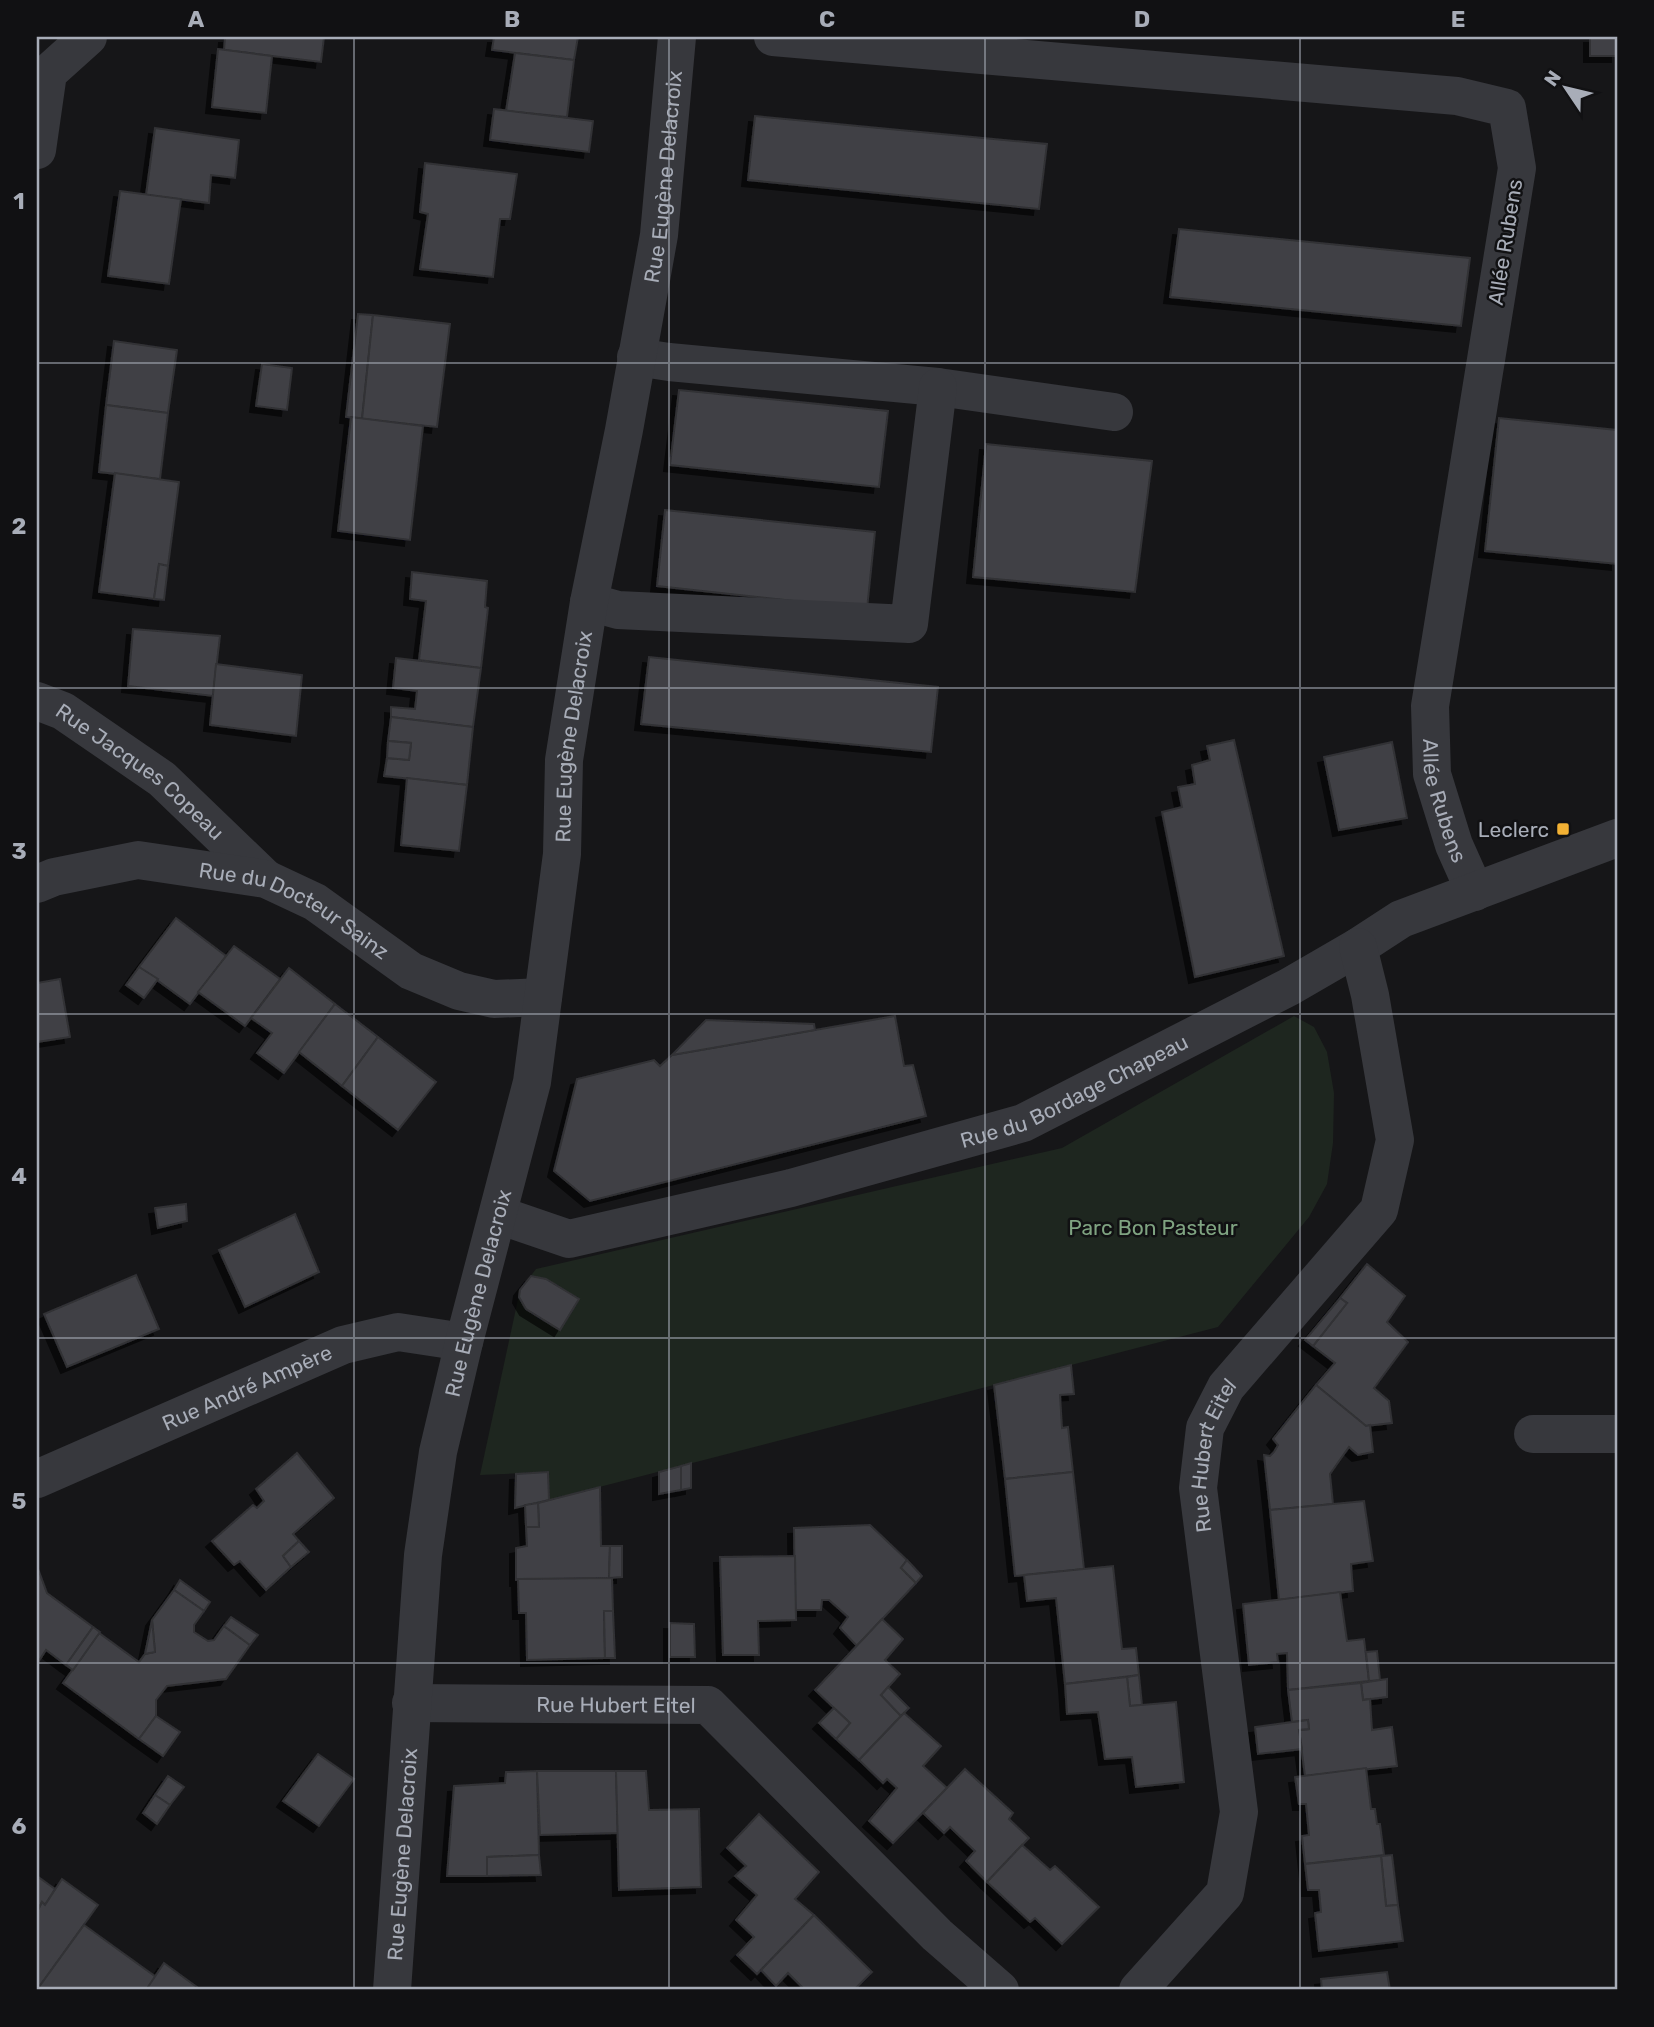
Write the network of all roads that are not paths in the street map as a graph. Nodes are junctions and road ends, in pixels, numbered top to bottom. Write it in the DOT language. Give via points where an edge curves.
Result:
graph roads {
  1 [pos="88,37"];
  2 [pos="677,37"];
  3 [pos="773,37"];
  4 [pos="37,150"];
  5 [pos="636,357"];
  6 [pos="938,387"];
  7 [pos="1114,412"];
  8 [pos="589,602"];
  9 [pos="37,701"];
  10 [pos="1617,838"];
  11 [pos="266,879"];
  12 [pos="37,884"];
  13 [pos="1475,892"];
  14 [pos="1358,947"];
  15 [pos="543,997"];
  16 [pos="499,1215"];
  17 [pos="464,1342"];
  18 [pos="1533,1434"];
  19 [pos="1617,1434"];
  20 [pos="37,1479"];
  21 [pos="411,1703"];
  22 [pos="392,1990"];
  23 [pos="1000,1990"];
  24 [pos="1138,1990"];
  1 -- 4 [label="street" via="48,73"];
  2 -- 5 [label="street, Rue Eugène Delacroix" via="659,235"];
  3 -- 13 [label="street, Allée Rubens" via="1457,96 1507,108 1517,168 1430,706 1432,774 1454,845"];
  5 -- 6 [label="street"];
  5 -- 8 [label="street, Rue Eugène Delacroix"];
  6 -- 7 [label="street"];
  6 -- 8 [label="street, Rue Eugène Delacroix" via="909,624 618,610"];
  8 -- 15 [label="street, Rue Eugène Delacroix" via="564,760 562,854"];
  9 -- 11 [label="street, Rue Jacques Copeau" via="63,712 162,779"];
  10 -- 13 [label="street, Rue du Bordage Chapeau"];
  11 -- 12 [label="street, Rue du Docteur Sainz" via="138,860"];
  11 -- 15 [label="street, Rue du Docteur Sainz" via="315,902 411,971 459,991 494,999"];
  13 -- 14 [label="street, Rue du Bordage Chapeau" via="1401,919"];
  14 -- 16 [label="street, Rue du Bordage Chapeau" via="1023,1123 791,1188 569,1239"];
  14 -- 24 [label="street, Rue Hubert Eitel" via="1395,1140 1379,1210 1226,1387 1205,1428 1198,1488 1239,1812 1225,1893"];
  15 -- 16 [label="street, Rue Eugène Delacroix" via="532,1082"];
  16 -- 17 [label="street, Rue Eugène Delacroix"];
  17 -- 20 [label="street, Rue André Ampère" via="398,1332 343,1345"];
  17 -- 21 [label="street, Rue Eugène Delacroix" via="438,1452 423,1555"];
  18 -- 19 [label="street"];
  21 -- 22 [label="street, Rue Eugène Delacroix"];
  21 -- 23 [label="street, Rue Hubert Eitel" via="708,1705 937,1935"];
}
